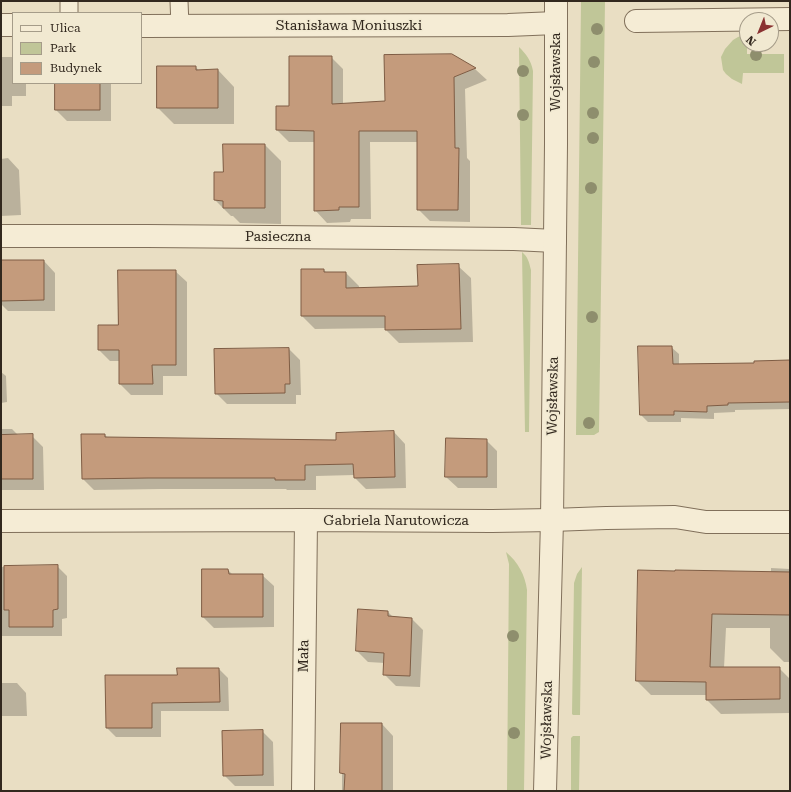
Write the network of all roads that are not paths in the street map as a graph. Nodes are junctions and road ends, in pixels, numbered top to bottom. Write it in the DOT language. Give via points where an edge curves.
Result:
graph roads {
  1 [pos="69,1"];
  2 [pos="179,1"];
  3 [pos="556,1"];
  4 [pos="69,12"];
  5 [pos="790,19"];
  6 [pos="636,21"];
  7 [pos="556,24"];
  8 [pos="1,25"];
  9 [pos="12,25"];
  10 [pos="142,26"];
  11 [pos="180,26"];
  12 [pos="1,236"];
  13 [pos="555,241"];
  14 [pos="306,520"];
  15 [pos="552,520"];
  16 [pos="1,521"];
  17 [pos="790,522"];
  18 [pos="303,791"];
  19 [pos="545,791"];
  1 -- 4 [label="lane"];
  2 -- 11 [label="lane"];
  3 -- 7 [label="street, Wojsławska"];
  5 -- 6 [label="street"];
  7 -- 11 [label="street, Stanisława Moniuszki"];
  7 -- 13 [label="street, Wojsławska"];
  8 -- 9 [label="street"];
  10 -- 11 [label="street, Stanisława Moniuszki"];
  12 -- 13 [label="street, Pasieczna"];
  13 -- 15 [label="street, Wojsławska"];
  14 -- 15 [label="street, Gabriela Narutowicza"];
  14 -- 16 [label="street, Gabriela Narutowicza"];
  14 -- 18 [label="street, Mała"];
  15 -- 17 [label="street, Gabriela Narutowicza" via="675,517 706,522"];
  15 -- 19 [label="street, Wojsławska"];
}
